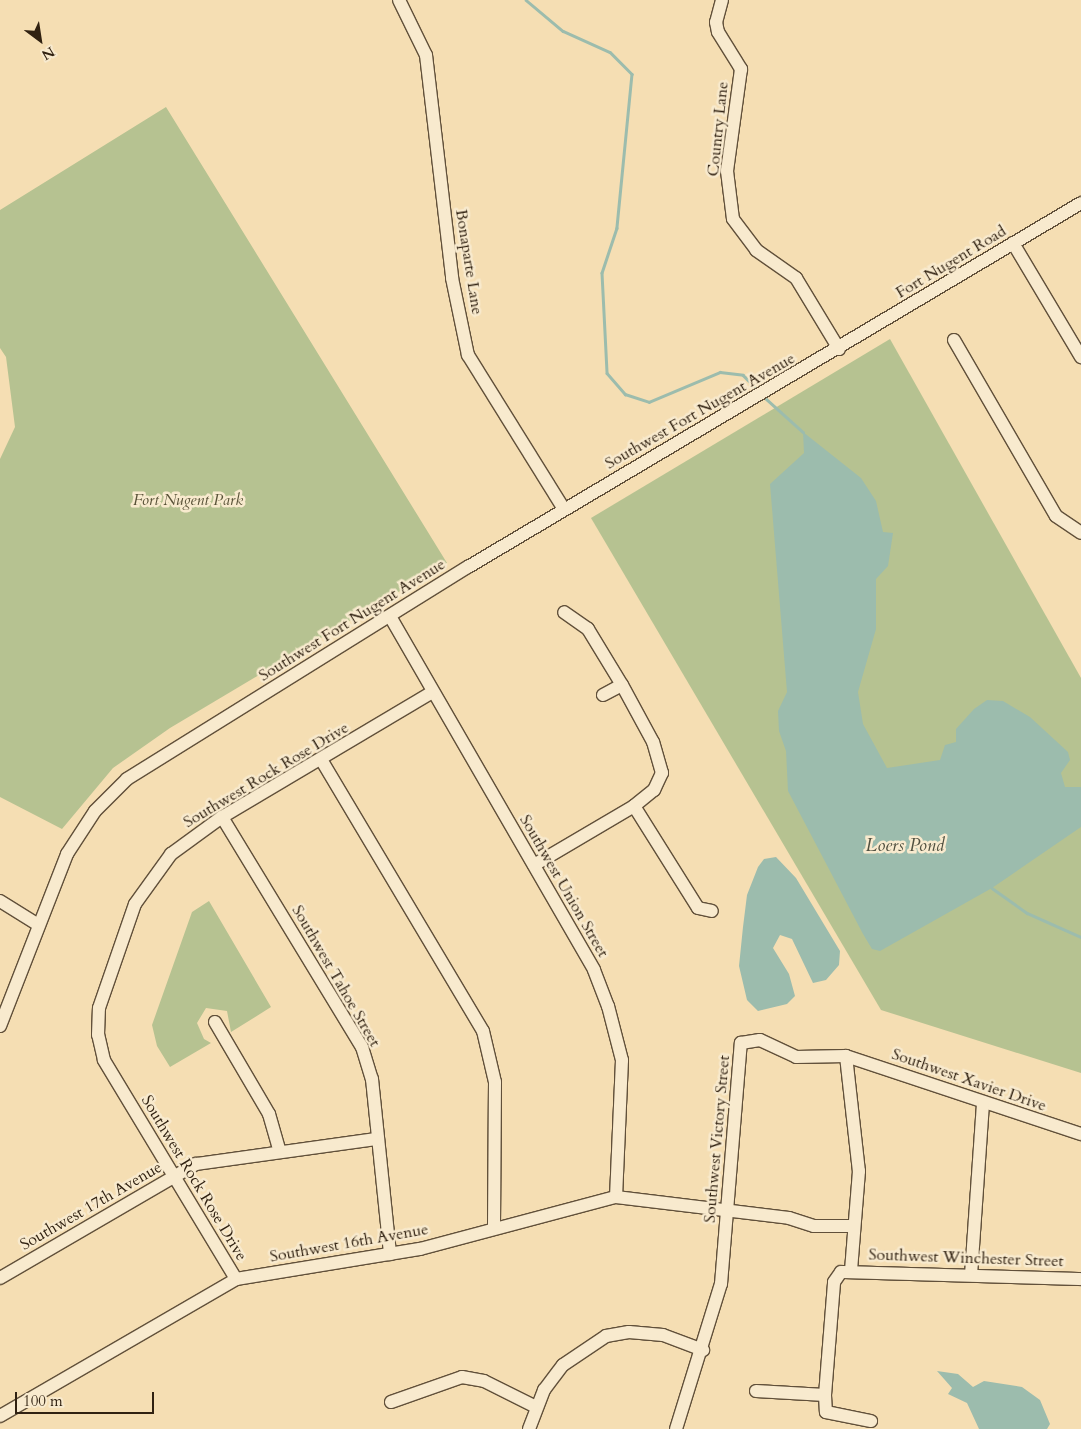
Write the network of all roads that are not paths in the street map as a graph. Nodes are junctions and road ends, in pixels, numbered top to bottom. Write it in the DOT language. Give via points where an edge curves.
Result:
graph roads {
  1 [pos="399,0"];
  2 [pos="722,0"];
  3 [pos="1081,203"];
  4 [pos="1013,243"];
  5 [pos="954,340"];
  6 [pos="839,349"];
  7 [pos="1081,357"];
  8 [pos="564,509"];
  9 [pos="1081,533"];
  10 [pos="564,612"];
  11 [pos="390,618"];
  12 [pos="622,685"];
  13 [pos="431,693"];
  14 [pos="603,695"];
  15 [pos="322,762"];
  16 [pos="634,806"];
  17 [pos="222,817"];
  18 [pos="534,865"];
  19 [pos="0,901"];
  20 [pos="712,911"];
  21 [pos="37,924"];
  22 [pos="215,1022"];
  23 [pos="0,1026"];
  24 [pos="846,1056"];
  25 [pos="983,1102"];
  26 [pos="1081,1134"];
  27 [pos="378,1139"];
  28 [pos="279,1150"];
  29 [pos="175,1176"];
  30 [pos="616,1197"];
  31 [pos="728,1212"];
  32 [pos="852,1226"];
  33 [pos="494,1227"];
  34 [pos="390,1254"];
  35 [pos="851,1270"];
  36 [pos="1,1275"];
  37 [pos="971,1275"];
  38 [pos="236,1279"];
  39 [pos="1081,1279"];
  40 [pos="703,1350"];
  41 [pos="756,1391"];
  42 [pos="825,1395"];
  43 [pos="391,1402"];
  44 [pos="536,1407"];
  45 [pos="0,1416"];
  46 [pos="870,1421"];
  47 [pos="528,1429"];
  48 [pos="676,1429"];
  1 -- 8 [label="street, Bonaparte Lane" via="426,55 452,278 468,355"];
  2 -- 6 [label="street, Country Lane" via="716,22 718,32 741,69 727,171 734,219 756,250 796,278"];
  3 -- 4 [label="street, Fort Nugent Road"];
  4 -- 6 [label="street, Fort Nugent Road"];
  4 -- 7 [label="street"];
  5 -- 9 [label="street" via="1056,516"];
  6 -- 8 [label="street, Southwest Fort Nugent Avenue"];
  8 -- 11 [label="street, Southwest Fort Nugent Avenue"];
  10 -- 12 [label="street" via="588,629"];
  11 -- 13 [label="street, Southwest Union Street"];
  11 -- 21 [label="street, Southwest Fort Nugent Avenue" via="127,778 95,811 67,854"];
  12 -- 14 [label="street"];
  12 -- 16 [label="street" via="653,742 662,773 654,790"];
  13 -- 15 [label="street, Southwest Rock Rose Drive"];
  13 -- 18 [label="street, Southwest Union Street"];
  15 -- 17 [label="street, Southwest Rock Rose Drive"];
  15 -- 33 [label="street" via="483,1031 495,1082"];
  16 -- 18 [label="street"];
  16 -- 20 [label="street" via="698,908"];
  17 -- 27 [label="street, Southwest Tahoe Street" via="362,1047 372,1079"];
  17 -- 29 [label="street, Southwest Rock Rose Drive" via="171,854 148,881 135,904 99,1008 98,1035 104,1060"];
  18 -- 30 [label="street, Southwest Union Street" via="594,970 622,1060"];
  19 -- 21 [label="street"];
  21 -- 23 [label="street, Southwest Fort Nugent Avenue"];
  22 -- 28 [label="street" via="269,1114"];
  24 -- 25 [label="street, Southwest Xavier Drive"];
  24 -- 31 [label="street, Southwest Victory Street" via="796,1057 760,1040 741,1043"];
  24 -- 32 [label="street" via="859,1170"];
  25 -- 26 [label="street, Southwest Xavier Drive"];
  25 -- 37 [label="street"];
  27 -- 28 [label="street, Southwest 17th Avenue"];
  27 -- 34 [label="street, Southwest Tahoe Street"];
  28 -- 29 [label="street, Southwest 17th Avenue" via="196,1164"];
  29 -- 36 [label="street, Southwest 17th Avenue"];
  29 -- 38 [label="street, Southwest Rock Rose Drive"];
  30 -- 31 [label="street, Southwest 16th Avenue"];
  30 -- 33 [label="street, Southwest 16th Avenue"];
  31 -- 32 [label="street, Southwest 16th Avenue" via="789,1218 814,1226"];
  31 -- 40 [label="street, Southwest Victory Street" via="721,1284"];
  32 -- 35 [label="street"];
  33 -- 34 [label="street, Southwest 16th Avenue"];
  34 -- 38 [label="street, Southwest 16th Avenue"];
  35 -- 37 [label="street, Southwest Winchester Street"];
  35 -- 42 [label="street" via="834,1282"];
  37 -- 39 [label="street, Southwest Winchester Street"];
  38 -- 45 [label="street, Southwest 16th Avenue"];
  40 -- 44 [label="street" via="663,1335 629,1332 606,1336 563,1365"];
  40 -- 48 [label="street, Southwest Victory Street"];
  41 -- 42 [label="street"];
  42 -- 46 [label="street" via="826,1412"];
  43 -- 44 [label="street" via="462,1377 484,1381"];
  44 -- 47 [label="street"];
}
